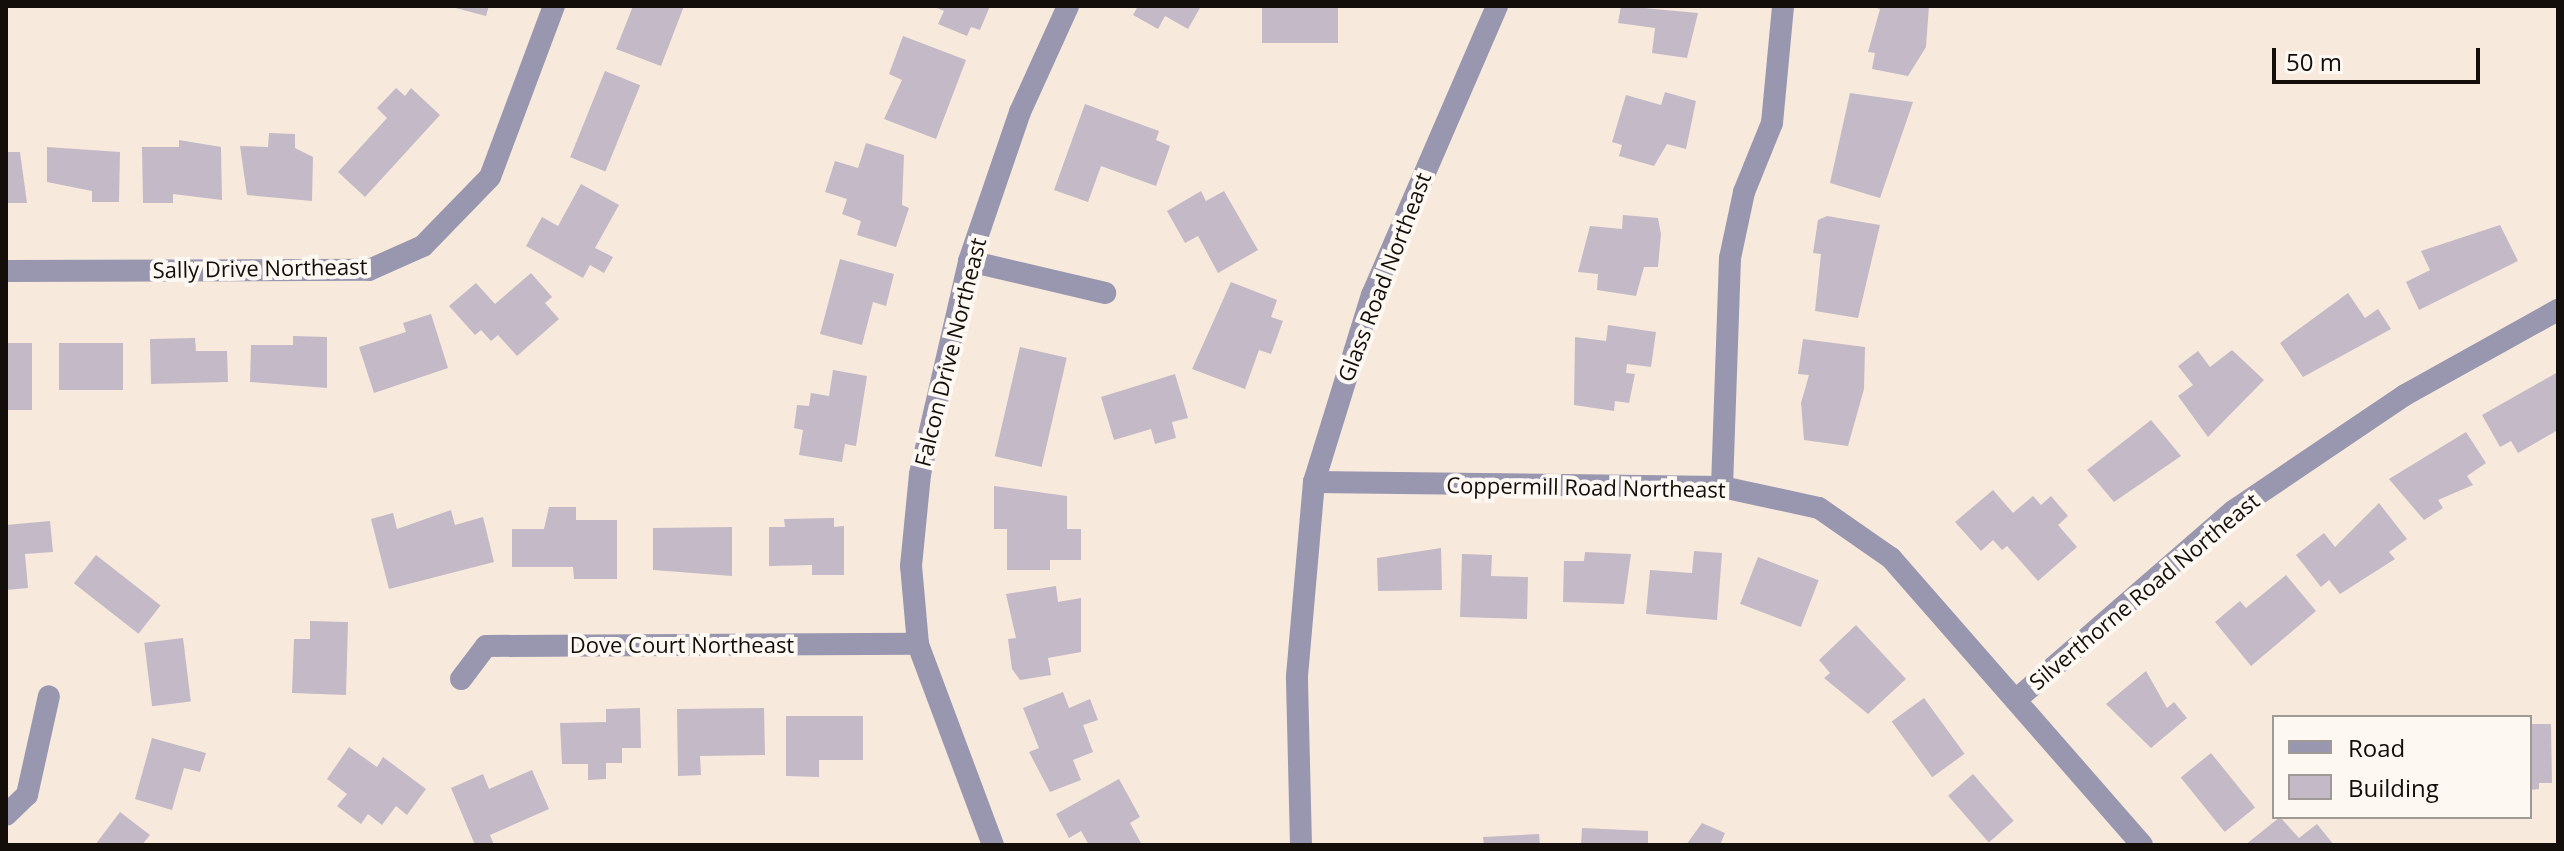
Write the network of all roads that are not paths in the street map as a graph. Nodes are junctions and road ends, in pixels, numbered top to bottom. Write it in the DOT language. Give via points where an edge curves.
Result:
graph roads {
  1 [pos="554,6"];
  2 [pos="1068,6"];
  3 [pos="1497,6"];
  4 [pos="1779,7"];
  5 [pos="969,261"];
  6 [pos="6,271"];
  7 [pos="1105,293"];
  8 [pos="2558,310"];
  9 [pos="1314,482"];
  10 [pos="1722,487"];
  11 [pos="918,644"];
  12 [pos="461,679"];
  13 [pos="49,696"];
  14 [pos="2018,698"];
  15 [pos="6,815"];
  16 [pos="993,845"];
  17 [pos="1301,845"];
  18 [pos="2142,845"];
  1 -- 6 [label="street, Sally Drive Northeast" via="490,177 463,214 423,246 369,270"];
  2 -- 5 [label="street, Falcon Drive Northeast" via="1020,112"];
  3 -- 9 [label="street, Glass Road Northeast" via="1372,295"];
  4 -- 10 [label="street" via="1772,123 1744,192 1730,258"];
  5 -- 7 [label="street"];
  5 -- 11 [label="street, Falcon Drive Northeast" via="920,474 911,566"];
  8 -- 14 [label="street, Silverthorne Road Northeast" via="2405,395 2233,511"];
  9 -- 10 [label="street, Coppermill Road Northeast"];
  9 -- 17 [label="street, Glass Road Northeast" via="1297,676"];
  10 -- 14 [label="street, Coppermill Road Northeast" via="1819,508 1891,558"];
  11 -- 12 [label="street, Dove Court Northeast" via="486,646"];
  11 -- 16 [label="street, Falcon Drive Northeast"];
  13 -- 15 [label="street" via="27,795"];
  14 -- 18 [label="street, Coppermill Road Northeast"];
}
